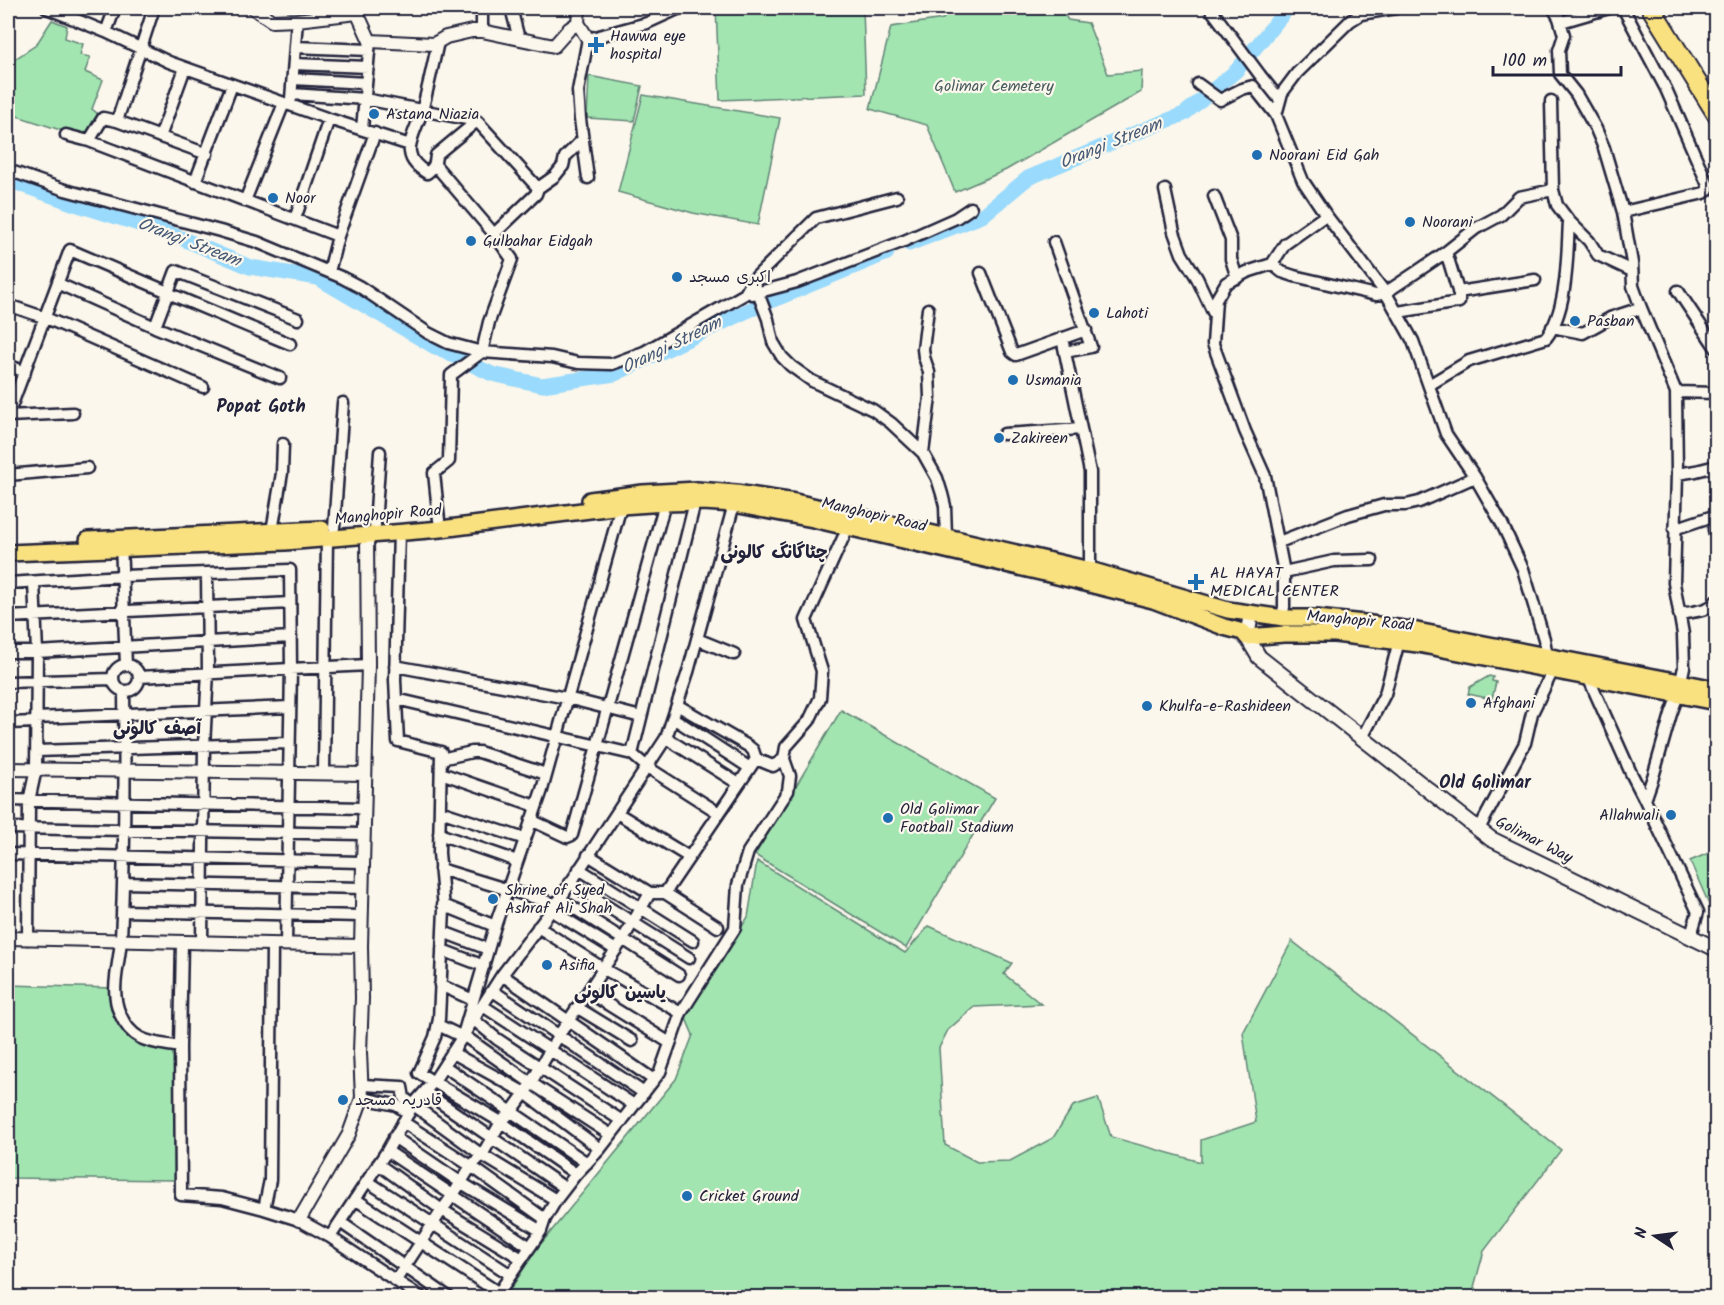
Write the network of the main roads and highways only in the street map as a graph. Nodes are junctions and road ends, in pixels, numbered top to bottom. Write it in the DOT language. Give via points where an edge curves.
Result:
graph roads {
  1 [pos="1651,8"];
  2 [pos="1716,113"];
  3 [pos="371,530"];
  4 [pos="330,533"];
  5 [pos="8,544"];
  6 [pos="121,544"];
  7 [pos="8,553"];
  8 [pos="1251,614"];
  9 [pos="1247,637"];
  10 [pos="1550,663"];
  11 [pos="1679,688"];
  12 [pos="1716,689"];
  13 [pos="1716,702"];
  14 [pos="1716,949"];
  1 -- 2 [label="highway"];
  3 -- 4 [label="main road, Manghopir Road"];
  3 -- 8 [label="main road, Manghopir Road" via="643,492 736,493 795,502 946,536"];
  3 -- 9 [label="main road, Manghopir Road" via="441,529 621,506 734,504 848,527 1153,600 1244,632"];
  4 -- 6 [label="main road, Manghopir Road" via="272,531"];
  4 -- 6 [label="main road, Manghopir Road" via="285,542"];
  5 -- 6 [label="main road, Manghopir Road"];
  6 -- 7 [label="main road, Manghopir Road"];
  8 -- 9 [label="main road"];
  8 -- 10 [label="main road, Manghopir Road" via="1417,631"];
  9 -- 10 [label="main road, Manghopir Road" via="1335,634"];
  9 -- 14 [label="main road, Golimar Way" via="1259,657 1491,839"];
  10 -- 11 [label="main road, Manghopir Road"];
  10 -- 11 [label="main road, Manghopir Road" via="1588,677"];
  11 -- 12 [label="main road, Manghopir Road"];
  11 -- 13 [label="main road, Manghopir Road"];
}
